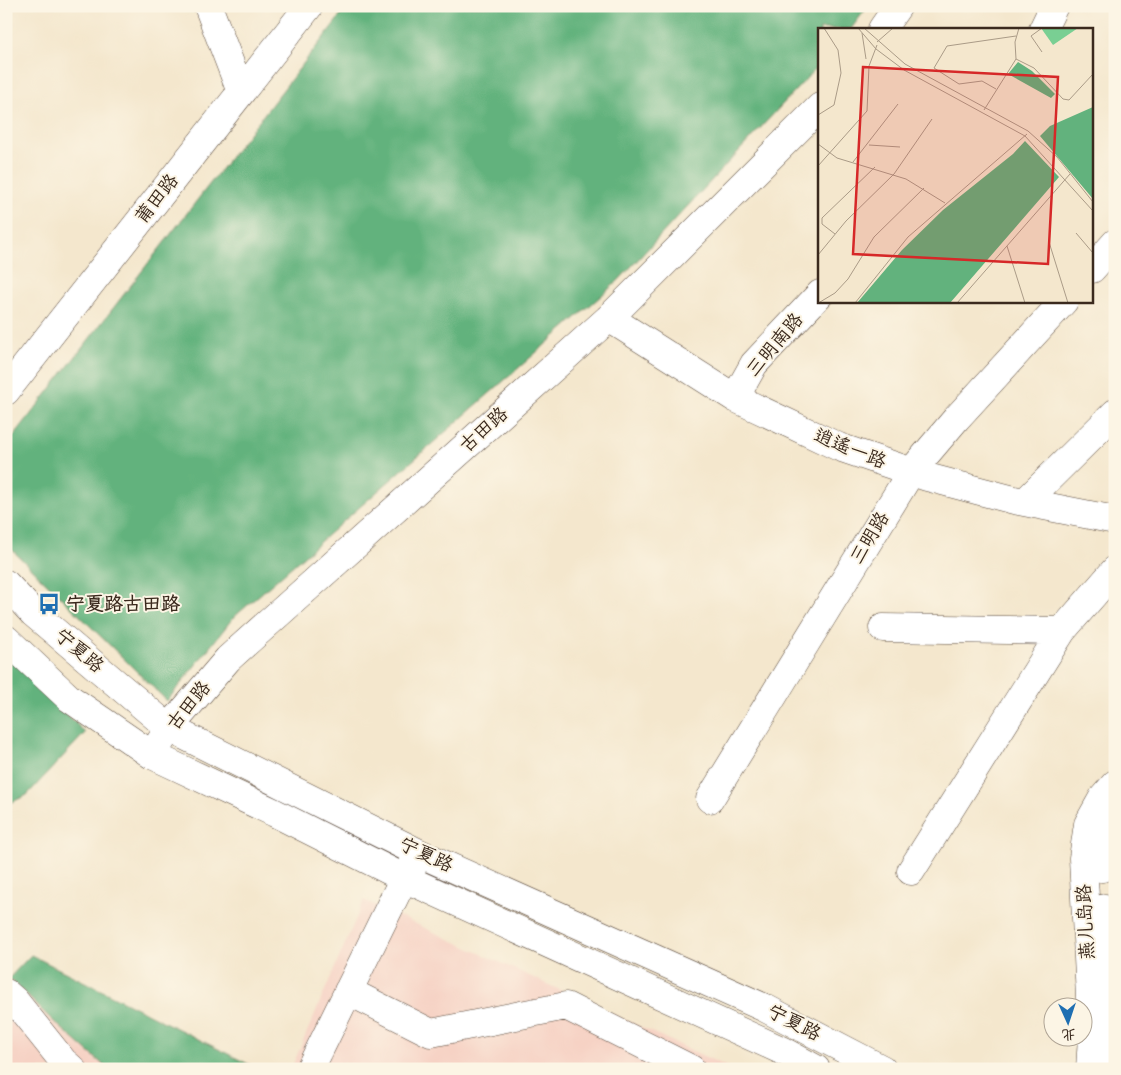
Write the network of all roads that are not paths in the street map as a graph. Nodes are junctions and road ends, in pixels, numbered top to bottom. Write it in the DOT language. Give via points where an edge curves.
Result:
graph roads {
  1 [pos="208,6"];
  2 [pos="309,6"];
  3 [pos="898,6"];
  4 [pos="1054,6"];
  5 [pos="883,28"];
  6 [pos="1043,28"];
  7 [pos="241,92"];
  8 [pos="818,109"];
  9 [pos="1115,243"];
  10 [pos="1094,267"];
  11 [pos="818,296"];
  12 [pos="1063,302"];
  13 [pos="609,318"];
  14 [pos="6,392"];
  15 [pos="735,398"];
  16 [pos="1115,413"];
  17 [pos="911,472"];
  18 [pos="1026,502"];
  19 [pos="1115,520"];
  20 [pos="1115,570"];
  21 [pos="6,584"];
  22 [pos="883,628"];
  23 [pos="1062,631"];
  24 [pos="6,639"];
  25 [pos="169,728"];
  26 [pos="152,755"];
  27 [pos="1115,784"];
  28 [pos="710,799"];
  29 [pos="1115,817"];
  30 [pos="421,854"];
  31 [pos="911,871"];
  32 [pos="404,878"];
  33 [pos="348,991"];
  34 [pos="6,993"];
  35 [pos="72,1069"];
  36 [pos="310,1069"];
  37 [pos="691,1069"];
  38 [pos="816,1069"];
  39 [pos="882,1069"];
  40 [pos="1090,1069"];
  41 [pos="1111,1069"];
  1 -- 7 [label="street"];
  2 -- 7 [label="street, 莆田路"];
  3 -- 5 [label="street"];
  4 -- 6 [label="street"];
  7 -- 14 [label="street, 莆田路"];
  8 -- 13 [label="street, 古田路"];
  9 -- 10 [label="street"];
  11 -- 15 [label="street, 三明南路" via="754,364"];
  12 -- 17 [label="street, 三明路"];
  13 -- 15 [label="street, 逍遥一路"];
  13 -- 25 [label="street, 古田路" via="228,659"];
  15 -- 17 [label="street, 逍遥一路" via="839,447"];
  16 -- 18 [label="street"];
  17 -- 18 [label="street, 逍遥一路"];
  17 -- 28 [label="street, 三明路"];
  18 -- 19 [label="street, 逍遥一路"];
  20 -- 23 [label="street"];
  21 -- 25 [label="street, 宁夏路" via="33,613"];
  22 -- 23 [label="street"];
  23 -- 31 [label="street"];
  24 -- 26 [label="street, 宁夏路" via="69,698"];
  25 -- 26 [label="street, 古田路"];
  25 -- 30 [label="street, 宁夏路"];
  26 -- 32 [label="street, 宁夏路"];
  27 -- 40 [label="street, 燕儿岛路" via="1088,824 1083,858 1092,1037"];
  29 -- 41 [label="street, 燕儿岛路" via="1106,832 1102,860"];
  30 -- 32 [label="street"];
  30 -- 39 [label="street, 宁夏路" via="765,1008"];
  32 -- 33 [label="street"];
  32 -- 38 [label="street, 宁夏路"];
  33 -- 36 [label="street"];
  33 -- 37 [label="street" via="431,1034 566,1006"];
  34 -- 35 [label="street"];
}
